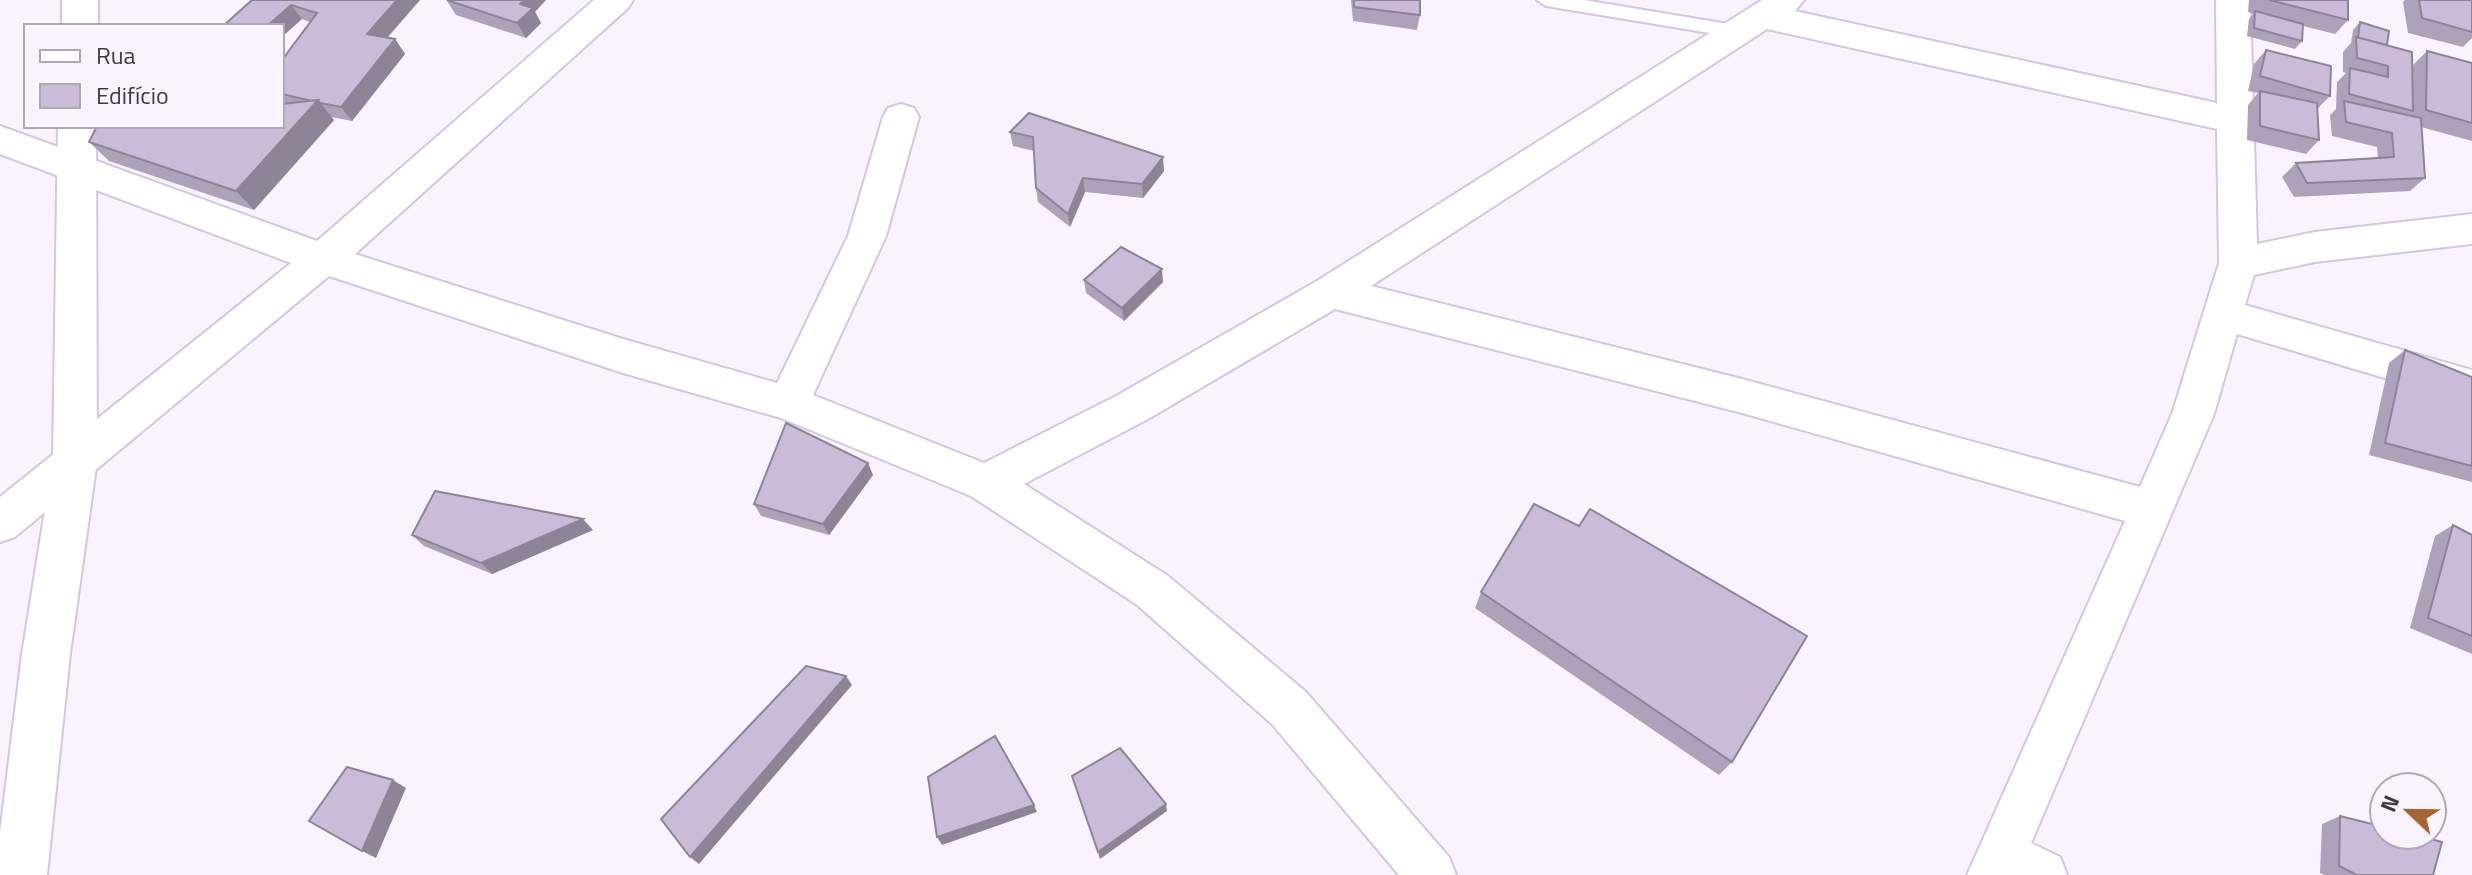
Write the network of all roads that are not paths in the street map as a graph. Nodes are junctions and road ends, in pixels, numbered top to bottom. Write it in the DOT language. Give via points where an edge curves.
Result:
graph roads {
  1 [pos="80,0"];
  2 [pos="616,0"];
  3 [pos="1546,0"];
  4 [pos="2233,0"];
  5 [pos="1760,16"];
  6 [pos="80,24"];
  7 [pos="901,117"];
  8 [pos="2236,120"];
  9 [pos="0,140"];
  10 [pos="77,148"];
  11 [pos="2472,229"];
  12 [pos="323,259"];
  13 [pos="2238,263"];
  14 [pos="1331,292"];
  15 [pos="2222,314"];
  16 [pos="2472,387"];
  17 [pos="788,403"];
  18 [pos="75,460"];
  19 [pos="986,483"];
  20 [pos="2150,509"];
  21 [pos="0,523"];
  22 [pos="2012,868"];
  23 [pos="21,875"];
  24 [pos="1431,875"];
  1 -- 6 [label="street"];
  2 -- 12 [label="street"];
  3 -- 5 [label="lane"];
  4 -- 8 [label="street"];
  5 -- 8 [label="street"];
  5 -- 14 [label="street"];
  7 -- 17 [label="street" via="867,236"];
  8 -- 13 [label="street"];
  9 -- 10 [label="street"];
  10 -- 12 [label="street"];
  10 -- 18 [label="street"];
  11 -- 13 [label="street" via="2315,247"];
  12 -- 17 [label="street"];
  12 -- 18 [label="street"];
  13 -- 15 [label="street"];
  14 -- 19 [label="street" via="1133,407"];
  14 -- 20 [label="street" via="1594,355"];
  15 -- 16 [label="street"];
  15 -- 20 [label="street" via="2193,414"];
  17 -- 19 [label="street"];
  18 -- 21 [label="street"];
  18 -- 23 [label="street"];
  19 -- 24 [label="street" via="1152,590 1289,708"];
  20 -- 22 [label="street"];
}
